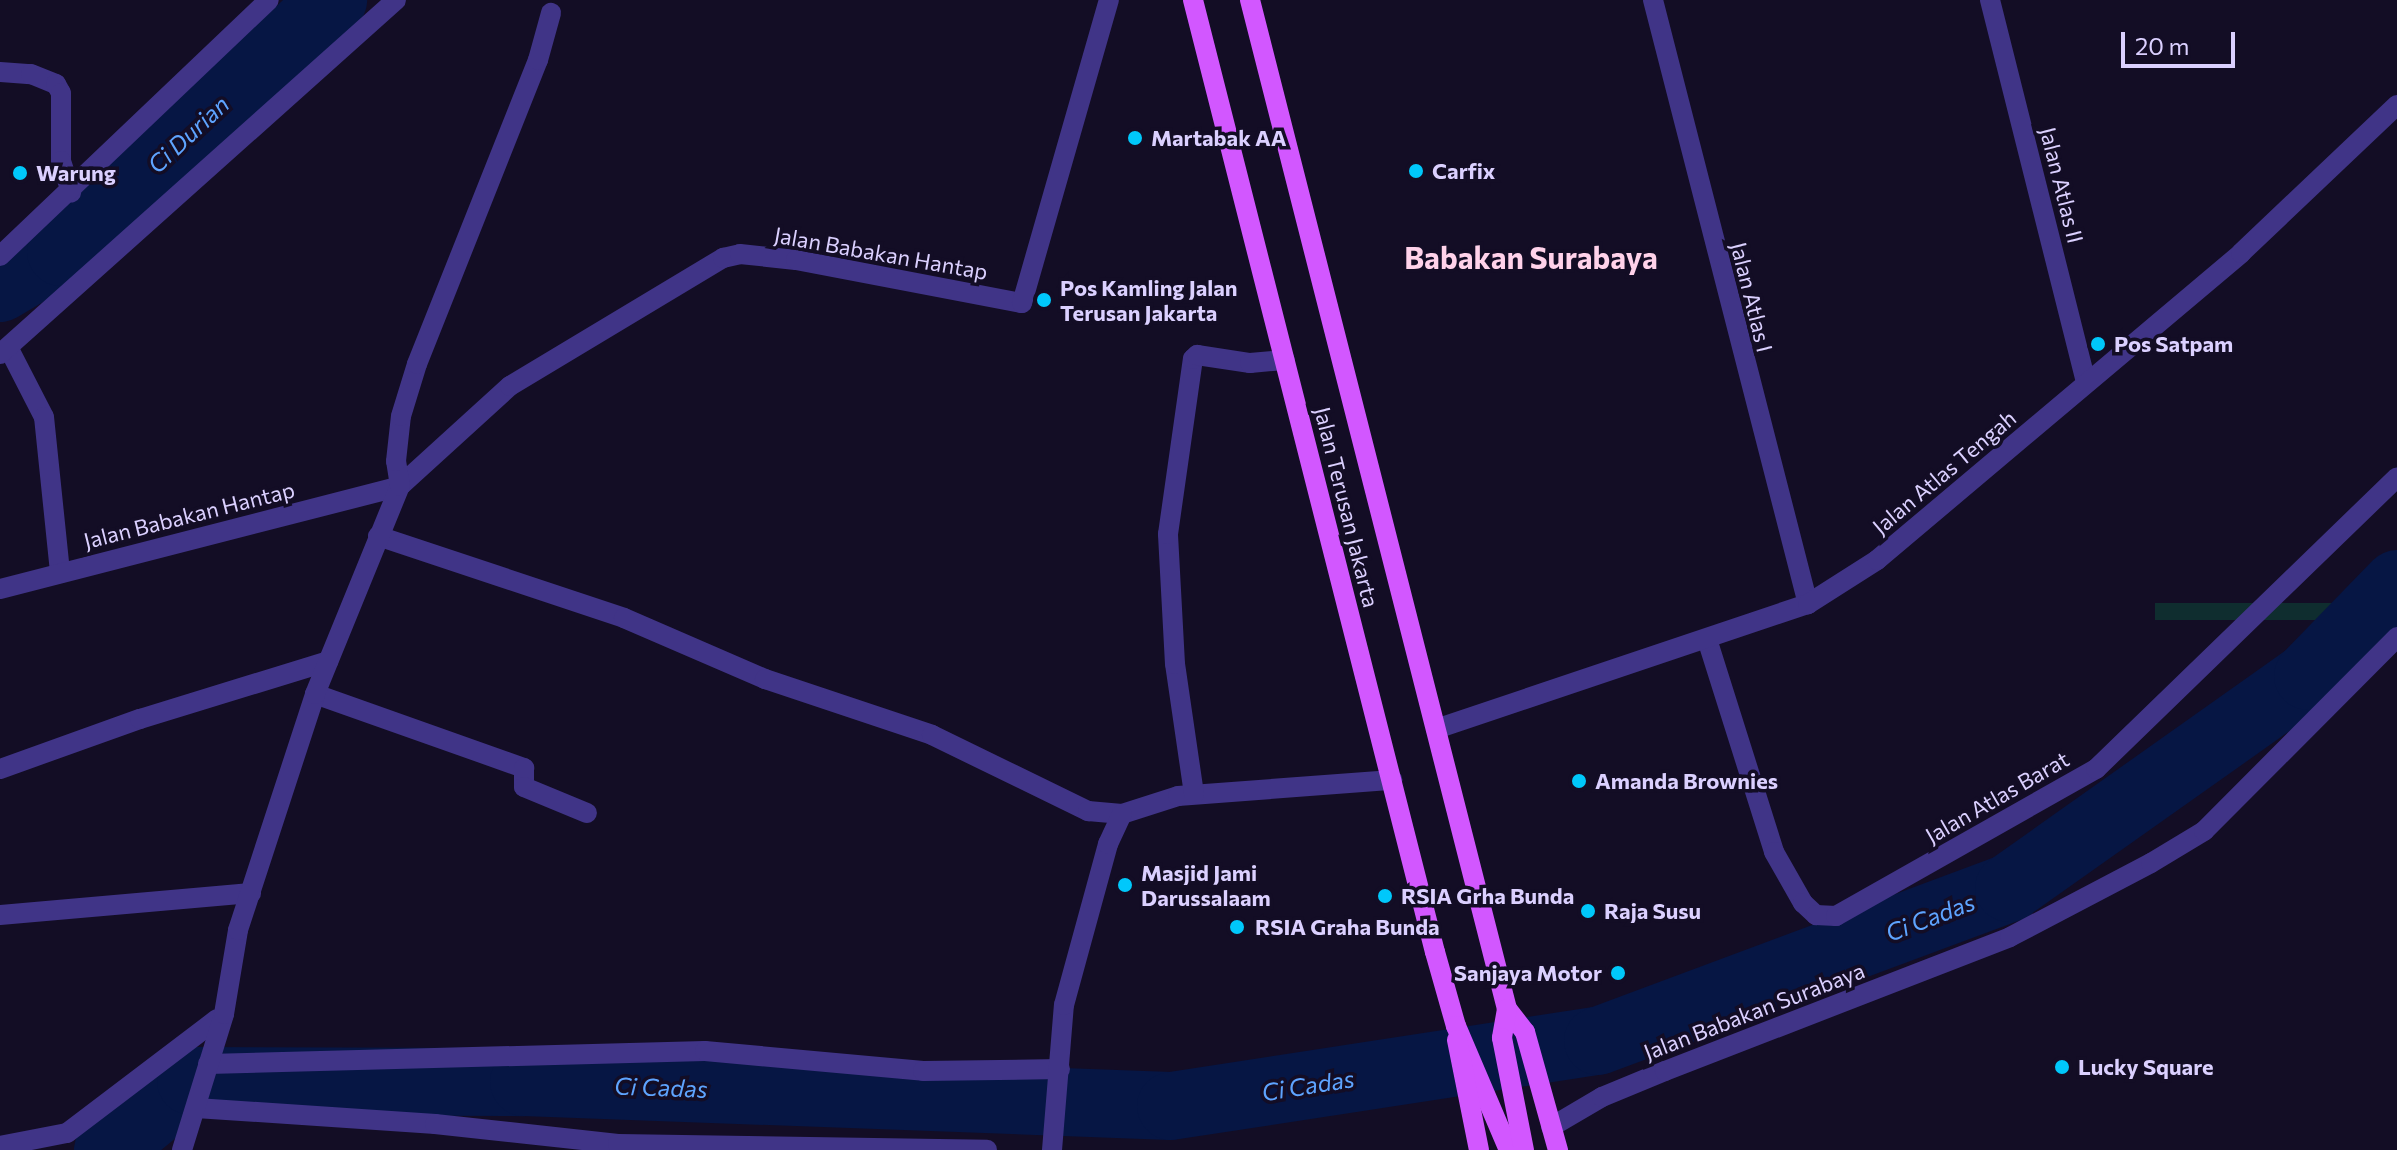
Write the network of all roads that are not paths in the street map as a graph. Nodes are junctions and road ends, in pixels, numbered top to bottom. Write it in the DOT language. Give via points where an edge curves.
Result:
graph roads {
  1 [pos="269,0"];
  2 [pos="396,0"];
  3 [pos="1109,0"];
  4 [pos="1193,0"];
  5 [pos="1250,0"];
  6 [pos="1653,0"];
  7 [pos="1990,0"];
  8 [pos="551,13"];
  9 [pos="0,72"];
  10 [pos="2397,105"];
  11 [pos="71,192"];
  12 [pos="0,256"];
  13 [pos="4,351"];
  14 [pos="1285,360"];
  15 [pos="2086,382"];
  16 [pos="2397,477"];
  17 [pos="395,488"];
  18 [pos="378,536"];
  19 [pos="60,573"];
  20 [pos="0,589"];
  21 [pos="1808,604"];
  22 [pos="2397,637"];
  23 [pos="1707,639"];
  24 [pos="321,664"];
  25 [pos="315,694"];
  26 [pos="1436,729"];
  27 [pos="0,769"];
  28 [pos="1392,780"];
  29 [pos="1194,794"];
  30 [pos="587,813"];
  31 [pos="1122,814"];
  32 [pos="251,893"];
  33 [pos="0,915"];
  34 [pos="1507,1009"];
  35 [pos="217,1019"];
  36 [pos="1465,1055"];
  37 [pos="206,1070"];
  38 [pos="1059,1076"];
  39 [pos="197,1106"];
  40 [pos="1551,1127"];
  41 [pos="0,1146"];
  42 [pos="1053,1149"];
  43 [pos="182,1150"];
  44 [pos="987,1150"];
  45 [pos="1479,1150"];
  46 [pos="1509,1150"];
  47 [pos="1524,1150"];
  48 [pos="1558,1150"];
  1 -- 11 [label="street"];
  2 -- 13 [label="street"];
  3 -- 17 [label="street, Jalan Babakan Hantap" via="1022,303 796,260 740,254 723,258 510,386"];
  4 -- 14 [label="main road, Jalan Terusan Jakarta"];
  5 -- 26 [label="main road, Jalan Terusan Jakarta"];
  6 -- 21 [label="street, Jalan Atlas I"];
  7 -- 15 [label="street, Jalan Atlas II"];
  8 -- 17 [label="street" via="538,60 417,364 401,416"];
  9 -- 11 [label="street" via="31,74 56,84 61,93 61,161"];
  10 -- 15 [label="street, Jalan Atlas Tengah" via="2241,253"];
  11 -- 12 [label="street"];
  13 -- 19 [label="street" via="44,417"];
  14 -- 28 [label="main road, Jalan Terusan Jakarta"];
  14 -- 29 [label="street" via="1250,363 1197,355 1193,359 1168,534 1175,664"];
  15 -- 21 [label="street, Jalan Atlas Tengah" via="1877,560"];
  16 -- 23 [label="street, Jalan Atlas Barat" via="2096,769 1836,916 1816,915 1803,903 1774,852"];
  17 -- 18 [label="street"];
  17 -- 19 [label="street, Jalan Babakan Hantap"];
  18 -- 24 [label="street"];
  18 -- 31 [label="street" via="624,618 765,679 932,735 1088,811"];
  19 -- 20 [label="street, Jalan Babakan Hantap"];
  21 -- 23 [label="street, Jalan Atlas Tengah"];
  22 -- 40 [label="street, Jalan Babakan Surabaya" via="2204,831 2151,863 2010,937 1640,1081"];
  23 -- 26 [label="street, Jalan Atlas Tengah"];
  24 -- 25 [label="street"];
  24 -- 27 [label="street"];
  25 -- 30 [label="street" via="524,768 524,787"];
  25 -- 32 [label="street"];
  26 -- 34 [label="main road, Jalan Terusan Jakarta"];
  28 -- 29 [label="street"];
  28 -- 36 [label="main road, Jalan Terusan Jakarta"];
  29 -- 31 [label="street"];
  31 -- 38 [label="street" via="1108,844 1064,1005"];
  32 -- 33 [label="street"];
  32 -- 37 [label="street"];
  34 -- 40 [label="main road, Jalan Terusan Jakarta" via="1525,1032"];
  34 -- 47 [label="main road, Jalan Terusan Jakarta" via="1502,1038"];
  35 -- 41 [label="street" via="67,1133"];
  36 -- 45 [label="main road, Jalan Terusan Jakarta"];
  36 -- 46 [label="main road"];
  37 -- 38 [label="street" via="705,1051 923,1071"];
  37 -- 39 [label="street"];
  38 -- 42 [label="street"];
  39 -- 43 [label="street"];
  39 -- 44 [label="street" via="618,1144"];
  40 -- 48 [label="main road, Jalan Terusan Jakarta"];
}
